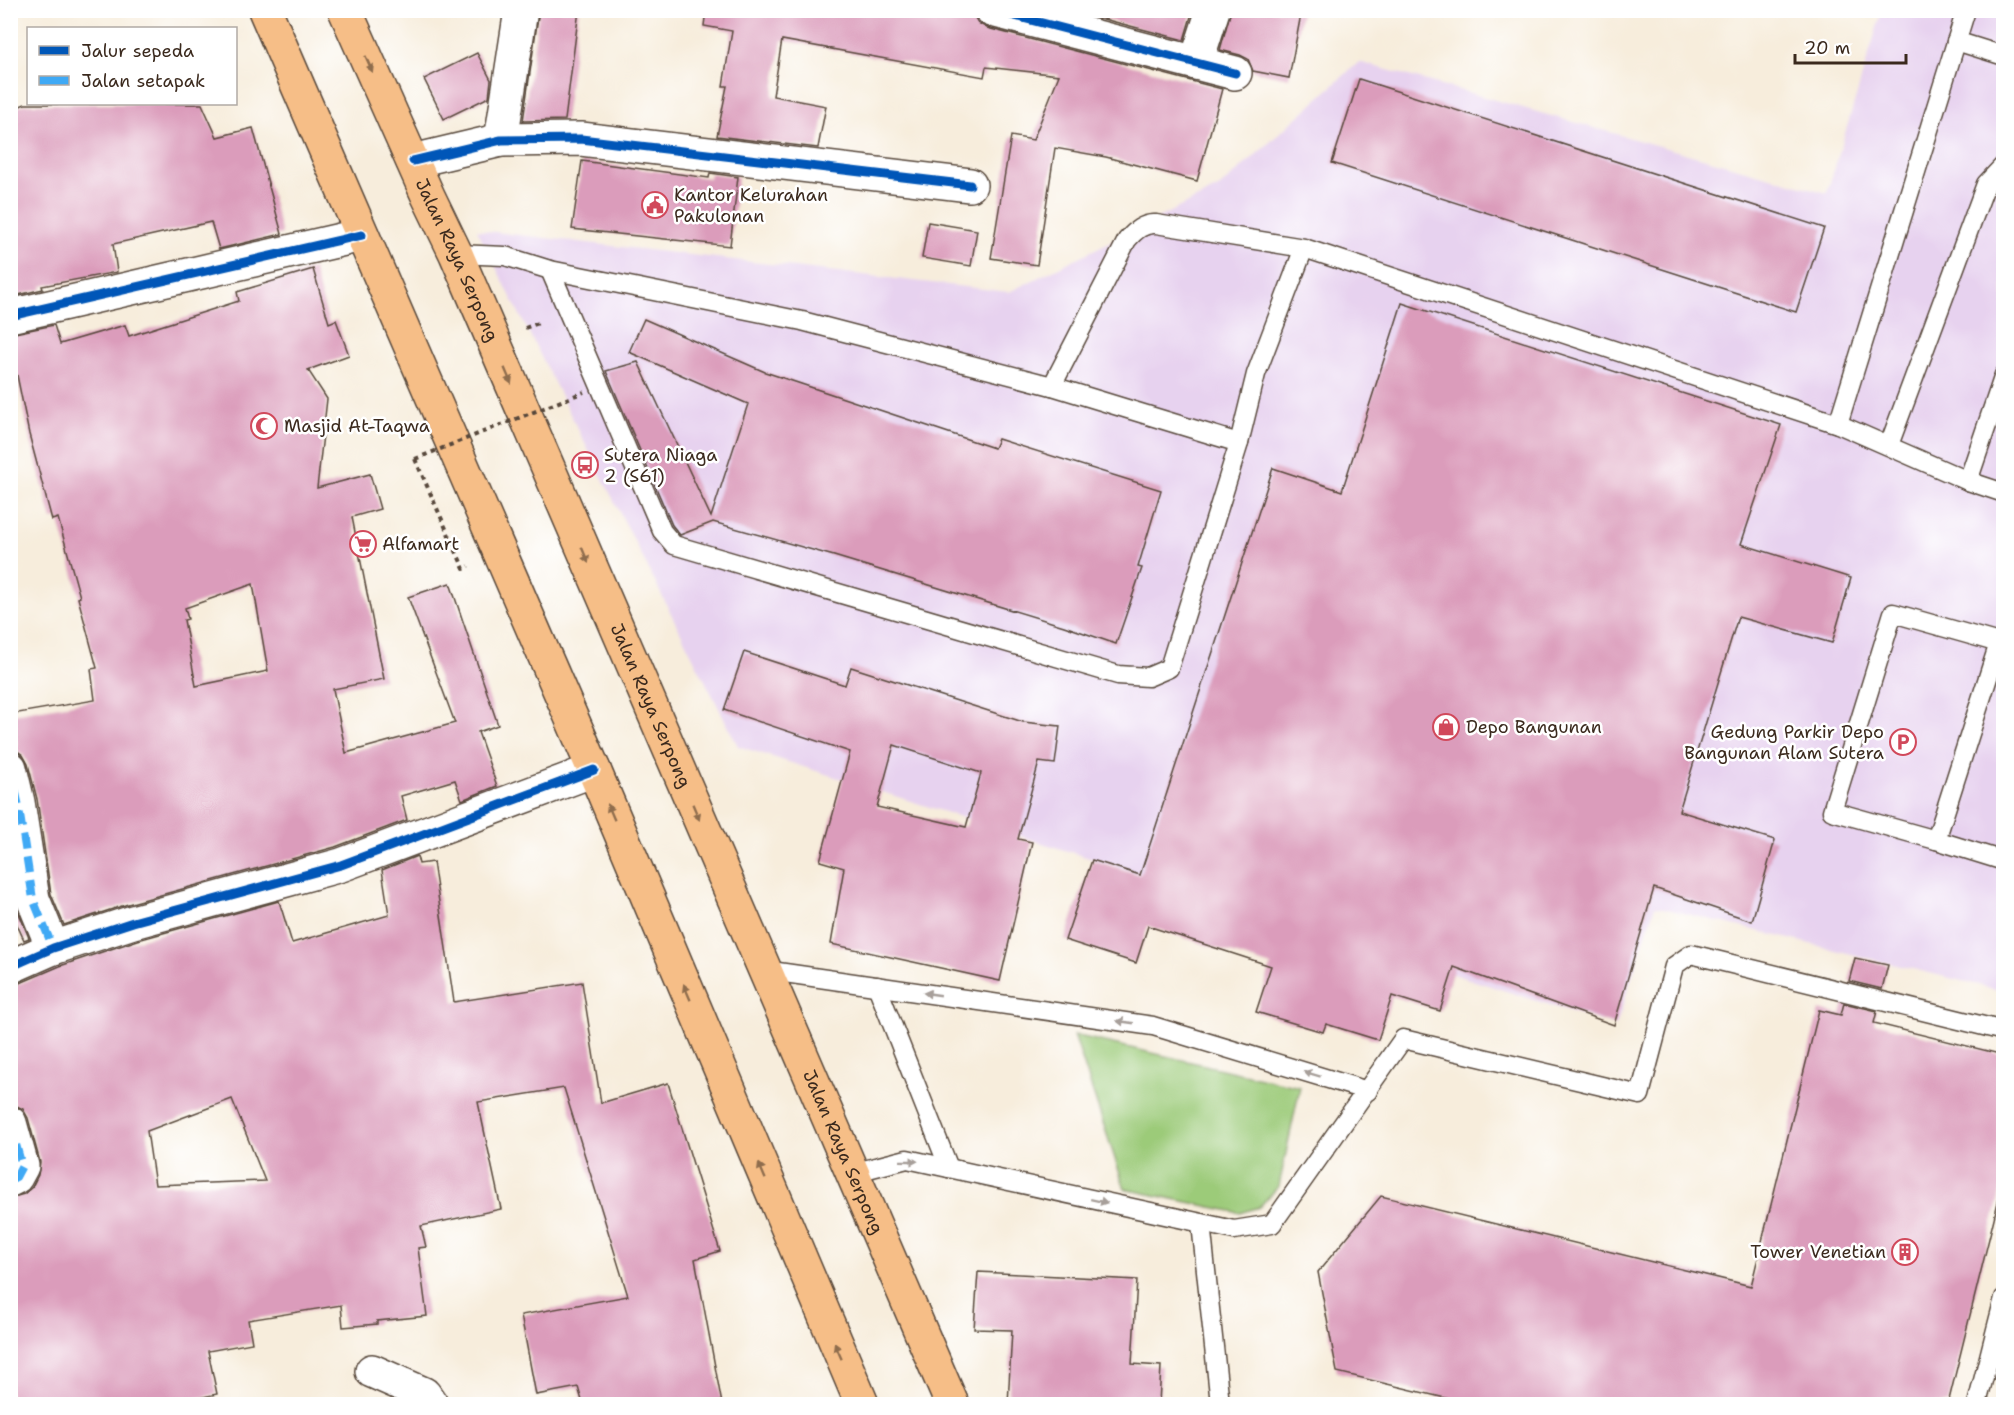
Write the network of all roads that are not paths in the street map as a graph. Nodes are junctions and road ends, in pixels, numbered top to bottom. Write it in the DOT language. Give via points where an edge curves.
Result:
graph roads {
  1 [pos="265,10"];
  2 [pos="345,10"];
  3 [pos="521,10"];
  4 [pos="992,10"];
  5 [pos="1213,10"];
  6 [pos="1966,10"];
  7 [pos="1956,41"];
  8 [pos="2004,56"];
  9 [pos="1196,63"];
  10 [pos="1235,73"];
  11 [pos="501,140"];
  12 [pos="413,161"];
  13 [pos="2004,165"];
  14 [pos="970,184"];
  15 [pos="362,235"];
  16 [pos="1304,248"];
  17 [pos="456,254"];
  18 [pos="550,270"];
  19 [pos="10,316"];
  20 [pos="2004,375"];
  21 [pos="1052,386"];
  22 [pos="1838,424"];
  23 [pos="1239,443"];
  24 [pos="1889,445"];
  25 [pos="1968,481"];
  26 [pos="2004,493"];
  27 [pos="10,768"];
  28 [pos="594,770"];
  29 [pos="1936,840"];
  30 [pos="2004,861"];
  31 [pos="53,948"];
  32 [pos="10,967"];
  33 [pos="764,970"];
  34 [pos="877,986"];
  35 [pos="2004,1031"];
  36 [pos="1368,1091"];
  37 [pos="10,1123"];
  38 [pos="949,1168"];
  39 [pos="852,1173"];
  40 [pos="10,1180"];
  41 [pos="1201,1223"];
  42 [pos="2004,1298"];
  43 [pos="372,1371"];
  44 [pos="431,1404"];
  45 [pos="862,1404"];
  46 [pos="952,1404"];
  47 [pos="1220,1404"];
  48 [pos="1977,1404"];
  1 -- 15 [label="main road"];
  2 -- 12 [label="main road, Jalan Raya Serpong, one-way"];
  3 -- 11 [label="street"];
  4 -- 9 [label="street"];
  5 -- 9 [label="street"];
  6 -- 7 [label="lane"];
  7 -- 8 [label="lane"];
  7 -- 22 [label="lane"];
  9 -- 10 [label="street"];
  11 -- 12 [label="street"];
  11 -- 14 [label="street" via="581,139"];
  12 -- 17 [label="main road, Jalan Raya Serpong"];
  13 -- 24 [label="lane" via="1986,184"];
  15 -- 19 [label="street"];
  15 -- 28 [label="main road"];
  16 -- 21 [label="lane" via="1150,223 1141,227 1127,240"];
  16 -- 22 [label="lane"];
  16 -- 23 [label="lane" via="1256,374"];
  17 -- 18 [label="lane" via="505,256"];
  17 -- 33 [label="main road, Jalan Raya Serpong, one-way"];
  18 -- 21 [label="lane" via="802,321"];
  18 -- 23 [label="lane" via="662,531 674,545 1118,675 1148,677 1169,668"];
  20 -- 25 [label="lane"];
  21 -- 23 [label="lane"];
  22 -- 24 [label="lane"];
  24 -- 25 [label="lane"];
  25 -- 26 [label="lane"];
  27 -- 31 [label="street" via="33,899"];
  28 -- 31 [label="street" via="341,865"];
  45 -- 28 [label="main road, one-way"];
  29 -- 29 [label="lane" via="1999,643 1893,613 1832,810"];
  29 -- 30 [label="lane"];
  31 -- 32 [label="street"];
  33 -- 34 [label="lane"];
  33 -- 39 [label="main road, Jalan Raya Serpong"];
  36 -- 34 [label="lane, one-way" via="1154,1026"];
  34 -- 38 [label="lane"];
  35 -- 36 [label="lane" via="1691,954 1674,966 1640,1095 1403,1040"];
  36 -- 41 [label="lane" via="1272,1224 1234,1230"];
  37 -- 40 [label="street" via="22,1166"];
  39 -- 38 [label="lane, one-way" via="907,1159"];
  38 -- 41 [label="lane, one-way"];
  39 -- 46 [label="main road, Jalan Raya Serpong"];
  41 -- 47 [label="lane"];
  42 -- 48 [label="lane"];
  43 -- 44 [label="street" via="424,1394"];
}
